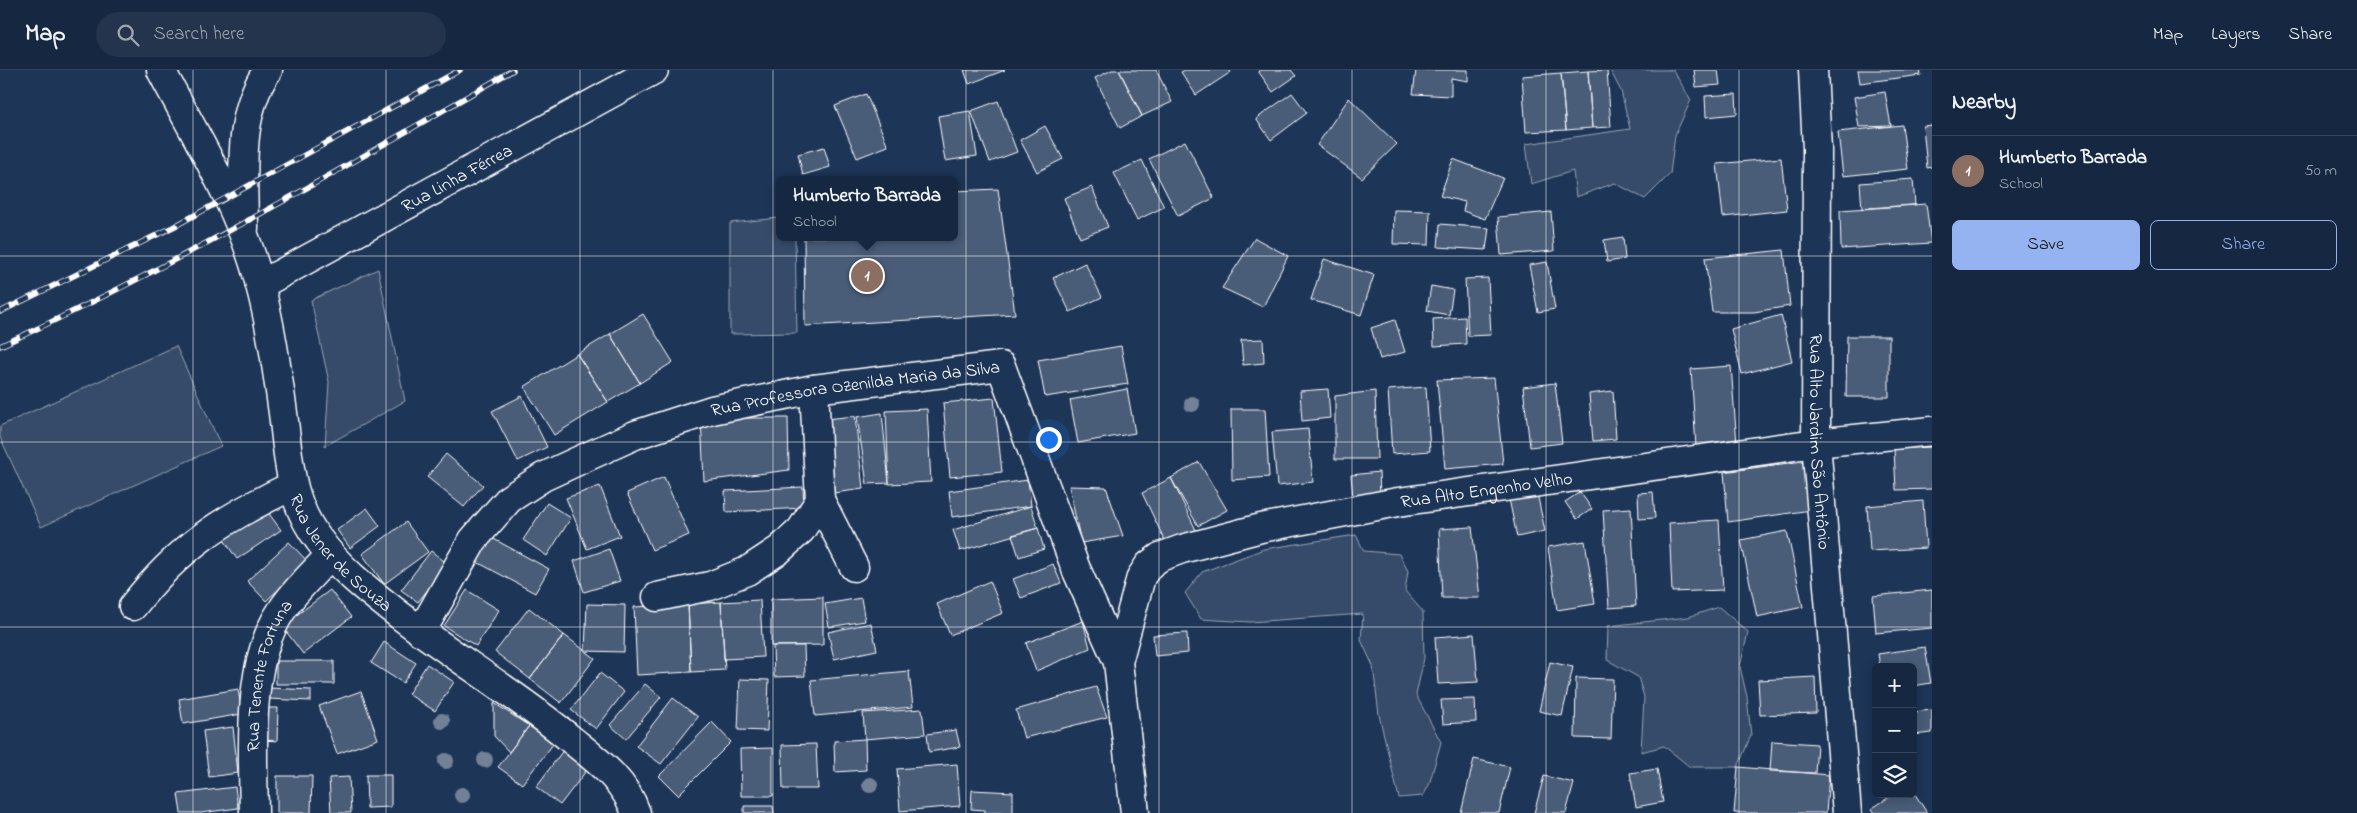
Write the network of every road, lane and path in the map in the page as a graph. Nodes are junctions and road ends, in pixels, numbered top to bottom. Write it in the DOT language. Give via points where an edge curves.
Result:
graph roads {
  1 [pos="161,70"];
  2 [pos="268,70"];
  3 [pos="654,70"];
  4 [pos="1813,70"];
  5 [pos="244,233"];
  6 [pos="260,285"];
  7 [pos="814,389"];
  8 [pos="1932,431"];
  9 [pos="1816,443"];
  10 [pos="292,486"];
  11 [pos="820,500"];
  12 [pos="330,555"];
  13 [pos="854,567"];
  14 [pos="658,597"];
  15 [pos="133,606"];
  16 [pos="421,632"];
  17 [pos="1118,662"];
  18 [pos="254,813"];
  19 [pos="636,813"];
  20 [pos="1135,813"];
  21 [pos="1847,813"];
  1 -- 5 [label="street, Rua Jener de Souza"];
  2 -- 5 [label="street" via="258,85 244,137"];
  3 -- 6 [label="street, Rua Linha Férrea"];
  4 -- 9 [label="street, Rua Alto Jardim São Antônio" via="1817,149"];
  5 -- 6 [label="street, Rua Jener de Souza"];
  6 -- 10 [label="street, Rua Jener de Souza" via="276,365"];
  7 -- 11 [label="street"];
  7 -- 16 [label="street, Rua Professora Ozenilda Maria da Silva" via="712,410 634,435 543,477 509,499 473,540"];
  7 -- 17 [label="street, Rua Professora Ozenilda Maria da Silva" via="1001,366 1076,569"];
  8 -- 9 [label="street, Rua Alto Engenho Velho"];
  9 -- 17 [label="street, Rua Alto Engenho Velho" via="1398,502 1261,528 1182,549 1160,557 1141,577"];
  9 -- 21 [label="street, Rua Alto Jardim São Antônio"];
  10 -- 12 [label="street, Rua Jener de Souza" via="302,515"];
  10 -- 15 [label="street" via="245,508 210,531 158,575"];
  11 -- 13 [label="street"];
  11 -- 14 [label="street" via="801,530 747,571 710,586"];
  12 -- 16 [label="street, Rua Jener de Souza" via="367,590"];
  12 -- 18 [label="street, Rua Tenente Fortuna" via="281,611 264,648 256,688"];
  16 -- 19 [label="street, Rua Jener de Souza" via="545,717 605,767 621,783"];
  17 -- 20 [label="street, Rua Professora Ozenilda Maria da Silva"];
}
